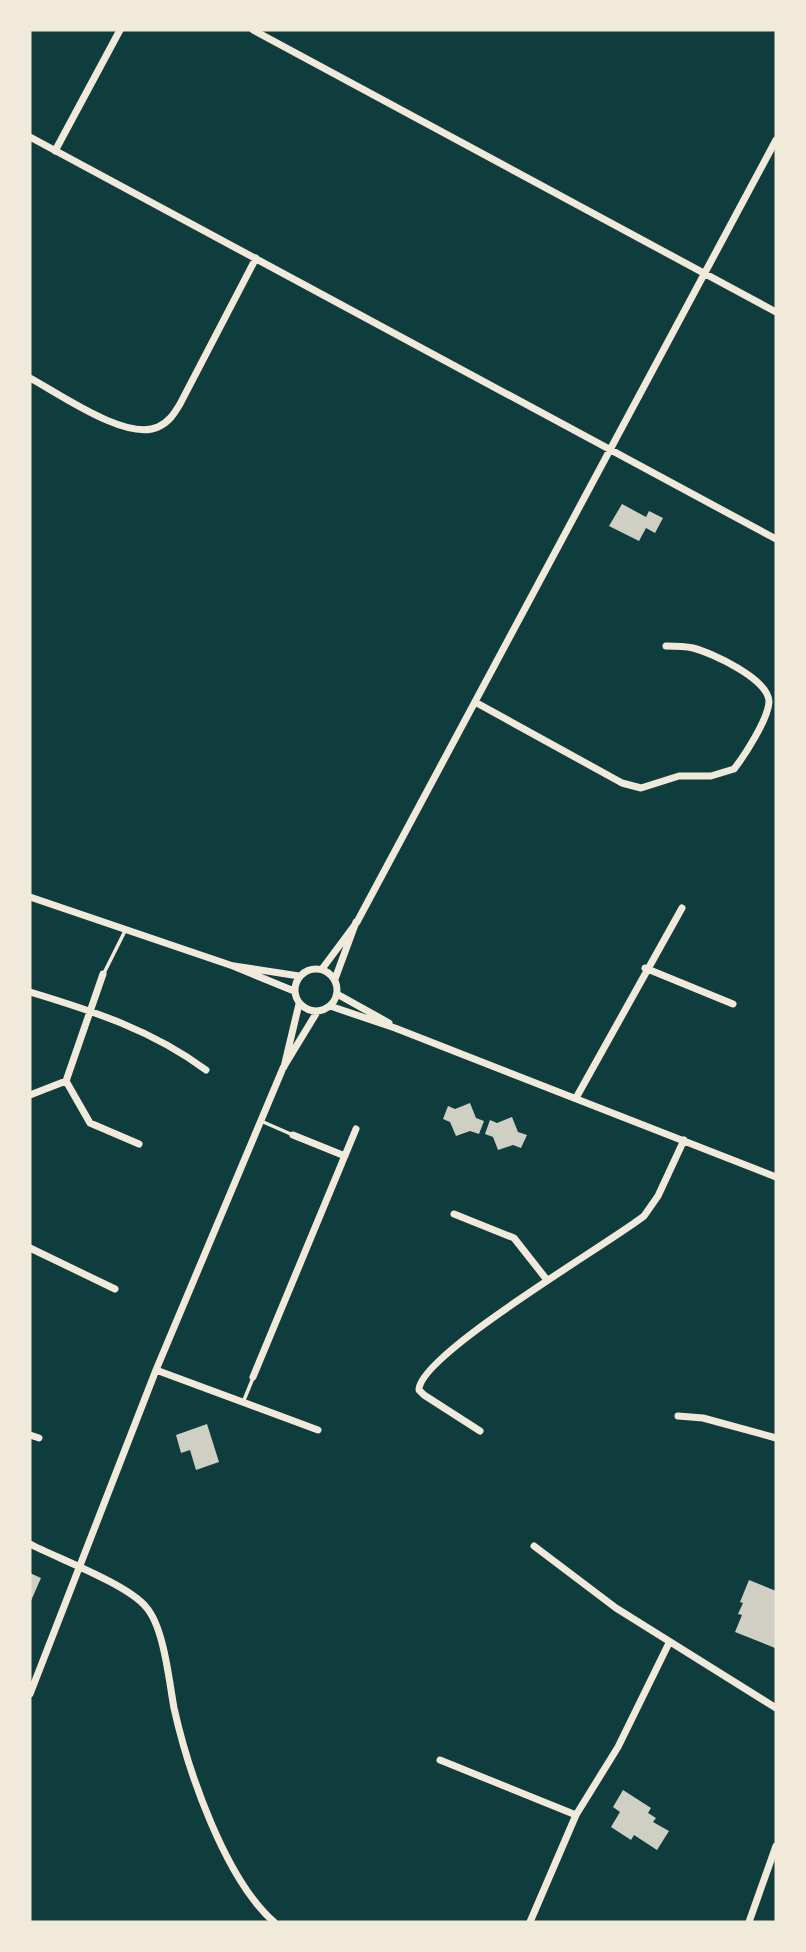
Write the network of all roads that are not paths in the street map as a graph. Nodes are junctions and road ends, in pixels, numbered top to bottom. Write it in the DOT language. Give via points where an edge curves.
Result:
graph roads {
  1 [pos="120,30"];
  2 [pos="253,30"];
  3 [pos="30,137"];
  4 [pos="776,140"];
  5 [pos="55,150"];
  6 [pos="256,258"];
  7 [pos="704,273"];
  8 [pos="776,312"];
  9 [pos="30,378"];
  10 [pos="610,450"];
  11 [pos="776,539"];
  12 [pos="666,646"];
  13 [pos="475,702"];
  14 [pos="30,897"];
  15 [pos="681,908"];
  16 [pos="357,922"];
  17 [pos="125,931"];
  18 [pos="233,966"];
  19 [pos="645,968"];
  20 [pos="322,969"];
  21 [pos="103,974"];
  22 [pos="299,976"];
  23 [pos="335,979"];
  24 [pos="295,991"];
  25 [pos="30,992"];
  26 [pos="337,994"];
  27 [pos="299,1004"];
  28 [pos="733,1004"];
  29 [pos="330,1006"];
  30 [pos="93,1011"];
  31 [pos="317,1012"];
  32 [pos="395,1028"];
  33 [pos="284,1068"];
  34 [pos="206,1070"];
  35 [pos="66,1082"];
  36 [pos="30,1095"];
  37 [pos="576,1098"];
  38 [pos="261,1121"];
  39 [pos="356,1129"];
  40 [pos="293,1135"];
  41 [pos="684,1140"];
  42 [pos="139,1144"];
  43 [pos="345,1156"];
  44 [pos="776,1177"];
  45 [pos="454,1214"];
  46 [pos="30,1248"];
  47 [pos="547,1280"];
  48 [pos="115,1289"];
  49 [pos="156,1370"];
  50 [pos="253,1377"];
  51 [pos="243,1402"];
  52 [pos="678,1416"];
  53 [pos="318,1430"];
  54 [pos="480,1431"];
  55 [pos="30,1435"];
  56 [pos="39,1438"];
  57 [pos="776,1438"];
  58 [pos="30,1544"];
  59 [pos="534,1546"];
  60 [pos="77,1568"];
  61 [pos="669,1643"];
  62 [pos="30,1694"];
  63 [pos="776,1708"];
  64 [pos="440,1760"];
  65 [pos="576,1815"];
  66 [pos="776,1846"];
  67 [pos="274,1922"];
  68 [pos="530,1922"];
  69 [pos="749,1922"];
  1 -- 5 [label="street"];
  2 -- 7 [label="street"];
  3 -- 5 [label="street"];
  4 -- 7 [label="street"];
  5 -- 6 [label="street"];
  6 -- 9 [label="street" via="180,404 159,427 131,429 111,422"];
  6 -- 10 [label="street"];
  7 -- 8 [label="street"];
  7 -- 10 [label="street"];
  10 -- 11 [label="street"];
  10 -- 13 [label="street"];
  12 -- 13 [label="street" via="713,655 766,690 767,711 734,769 711,776 680,776 641,788 622,783"];
  13 -- 16 [label="street"];
  14 -- 17 [label="street"];
  15 -- 19 [label="street"];
  16 -- 20 [label="street"];
  16 -- 23 [label="street"];
  17 -- 18 [label="street"];
  17 -- 21 [label="lane"];
  18 -- 22 [label="street"];
  18 -- 24 [label="street"];
  19 -- 28 [label="street"];
  19 -- 37 [label="street"];
  20 -- 22 [label="street"];
  20 -- 23 [label="street"];
  21 -- 30 [label="street"];
  22 -- 24 [label="street"];
  23 -- 26 [label="street"];
  24 -- 27 [label="street"];
  25 -- 30 [label="street"];
  26 -- 29 [label="street"];
  26 -- 32 [label="street"];
  27 -- 31 [label="street"];
  27 -- 33 [label="street"];
  29 -- 31 [label="street"];
  29 -- 32 [label="street"];
  30 -- 34 [label="street" via="178,1049"];
  30 -- 35 [label="street"];
  31 -- 33 [label="street"];
  32 -- 37 [label="street"];
  33 -- 38 [label="street"];
  35 -- 36 [label="street"];
  35 -- 42 [label="street" via="90,1123"];
  37 -- 41 [label="street"];
  38 -- 40 [label="lane"];
  38 -- 49 [label="street"];
  39 -- 43 [label="street"];
  40 -- 43 [label="street"];
  41 -- 44 [label="street"];
  41 -- 47 [label="street" via="644,1216"];
  43 -- 50 [label="street"];
  45 -- 47 [label="street" via="513,1238"];
  46 -- 48 [label="street"];
  47 -- 54 [label="street" via="448,1353 420,1381 419,1391"];
  49 -- 51 [label="street"];
  49 -- 60 [label="street"];
  50 -- 51 [label="lane"];
  51 -- 53 [label="street"];
  52 -- 57 [label="street" via="703,1418"];
  55 -- 56 [label="street"];
  58 -- 60 [label="street"];
  59 -- 61 [label="street"];
  60 -- 62 [label="street"];
  60 -- 67 [label="street" via="135,1597 151,1614 189,1765 238,1876"];
  61 -- 63 [label="street"];
  61 -- 65 [label="street" via="618,1747"];
  64 -- 65 [label="street"];
  65 -- 68 [label="street"];
  66 -- 69 [label="street"];
}
